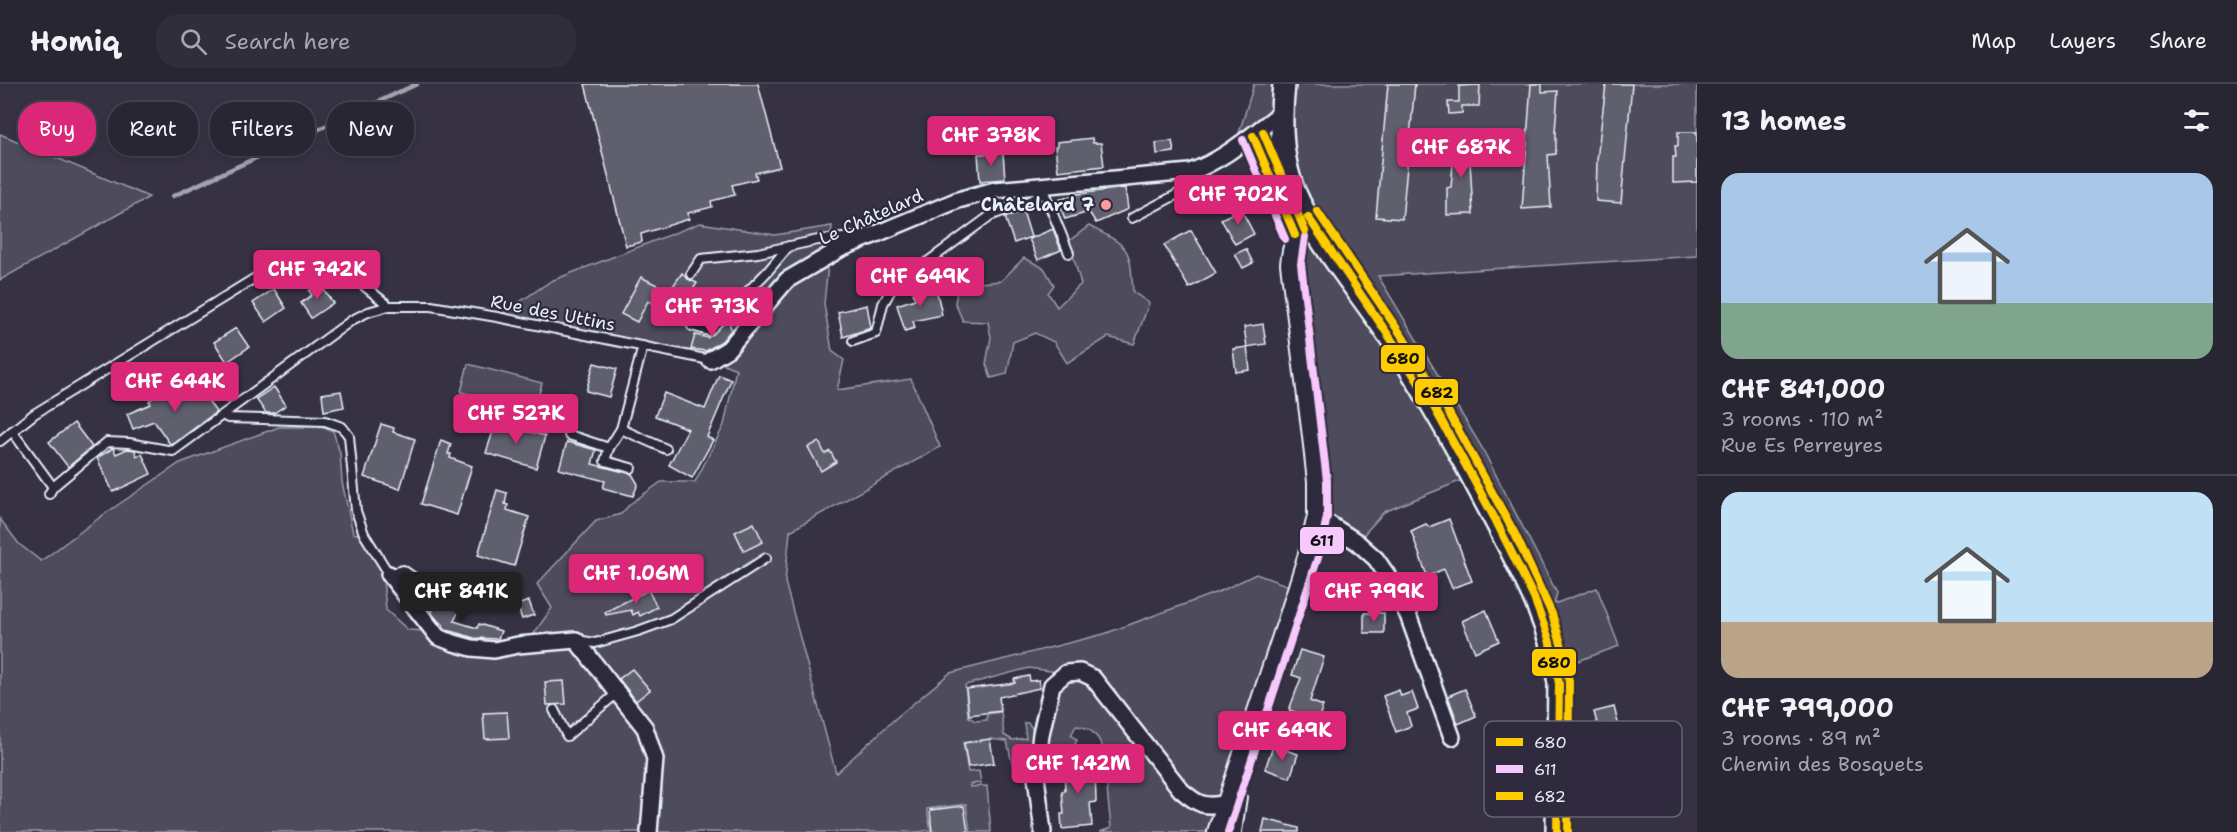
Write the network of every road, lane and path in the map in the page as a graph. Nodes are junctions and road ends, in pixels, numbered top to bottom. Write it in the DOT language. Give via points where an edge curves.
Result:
graph roads {
  1 [pos="1284,84"];
  2 [pos="1281,113"];
  3 [pos="1253,136"];
  4 [pos="1193,186"];
  5 [pos="1045,189"];
  6 [pos="1308,217"];
  7 [pos="1132,218"];
  8 [pos="1295,235"];
  9 [pos="872,236"];
  10 [pos="789,246"];
  11 [pos="1069,253"];
  12 [pos="691,274"];
  13 [pos="389,306"];
  14 [pos="692,326"];
  15 [pos="853,341"];
  16 [pos="643,346"];
  17 [pos="710,360"];
  18 [pos="223,416"];
  19 [pos="621,429"];
  20 [pos="12,431"];
  21 [pos="569,435"];
  22 [pos="0,441"];
  23 [pos="609,448"];
  24 [pos="666,449"];
  25 [pos="631,468"];
  26 [pos="1317,516"];
  27 [pos="766,558"];
  28 [pos="389,574"];
  29 [pos="464,604"];
  30 [pos="576,640"];
  31 [pos="617,693"];
  32 [pos="554,710"];
  33 [pos="1560,721"];
  34 [pos="1452,737"];
  35 [pos="1235,774"];
  36 [pos="1226,803"];
  37 [pos="1557,817"];
  38 [pos="650,832"];
  39 [pos="1043,832"];
  40 [pos="1217,832"];
  41 [pos="1237,832"];
  42 [pos="1557,832"];
  1 -- 2 [label="main road"];
  2 -- 3 [label="street, Le Châtelard"];
  2 -- 6 [label="main road" via="1286,166"];
  3 -- 5 [label="street, Le Châtelard" via="1219,160 1190,172"];
  3 -- 8 [label="lane"];
  4 -- 7 [label="lane"];
  5 -- 9 [label="street, Le Châtelard" via="995,190 958,200"];
  5 -- 11 [label="lane"];
  5 -- 15 [label="lane" via="1034,199 990,216 892,288 883,304 876,333"];
  6 -- 8 [label="street"];
  6 -- 33 [label="main road" via="1422,389 1530,587 1556,663"];
  8 -- 26 [label="street" via="1290,264 1317,482"];
  9 -- 10 [label="lane"];
  9 -- 17 [label="street, Le Châtelard" via="840,249 787,280 728,349"];
  10 -- 12 [label="lane" via="701,259"];
  10 -- 14 [label="lane" via="709,331"];
  13 -- 16 [label="lane, Rue des Uttins" via="431,306"];
  13 -- 18 [label="lane, Rue des Uttins" via="352,320"];
  13 -- 20 [label="lane" via="363,285 291,256"];
  16 -- 17 [label="lane, Rue des Uttins"];
  16 -- 19 [label="lane"];
  18 -- 20 [label="lane, Rue des Uttins" via="172,451 129,442 107,442 51,490"];
  18 -- 28 [label="lane" via="325,421 346,431 356,511 364,534"];
  19 -- 23 [label="lane"];
  19 -- 24 [label="lane"];
  20 -- 22 [label="lane"];
  21 -- 23 [label="lane"];
  23 -- 25 [label="lane" via="605,461"];
  26 -- 34 [label="street" via="1357,542 1387,575 1408,615"];
  26 -- 35 [label="street" via="1290,612"];
  27 -- 30 [label="lane" via="671,619 595,643"];
  28 -- 29 [label="lane" via="403,570 437,594"];
  28 -- 30 [label="street" via="438,637 454,643 494,650"];
  30 -- 31 [label="street"];
  31 -- 32 [label="lane" via="567,736"];
  31 -- 38 [label="street" via="645,728 655,759"];
  35 -- 36 [label="street"];
  35 -- 41 [label="lane" via="1242,797"];
  36 -- 39 [label="street" via="1208,807 1192,800 1093,678 1080,672 1066,673 1052,685 1041,734 1036,777"];
  36 -- 40 [label="street"];
  37 -- 42 [label="main road"];
}
